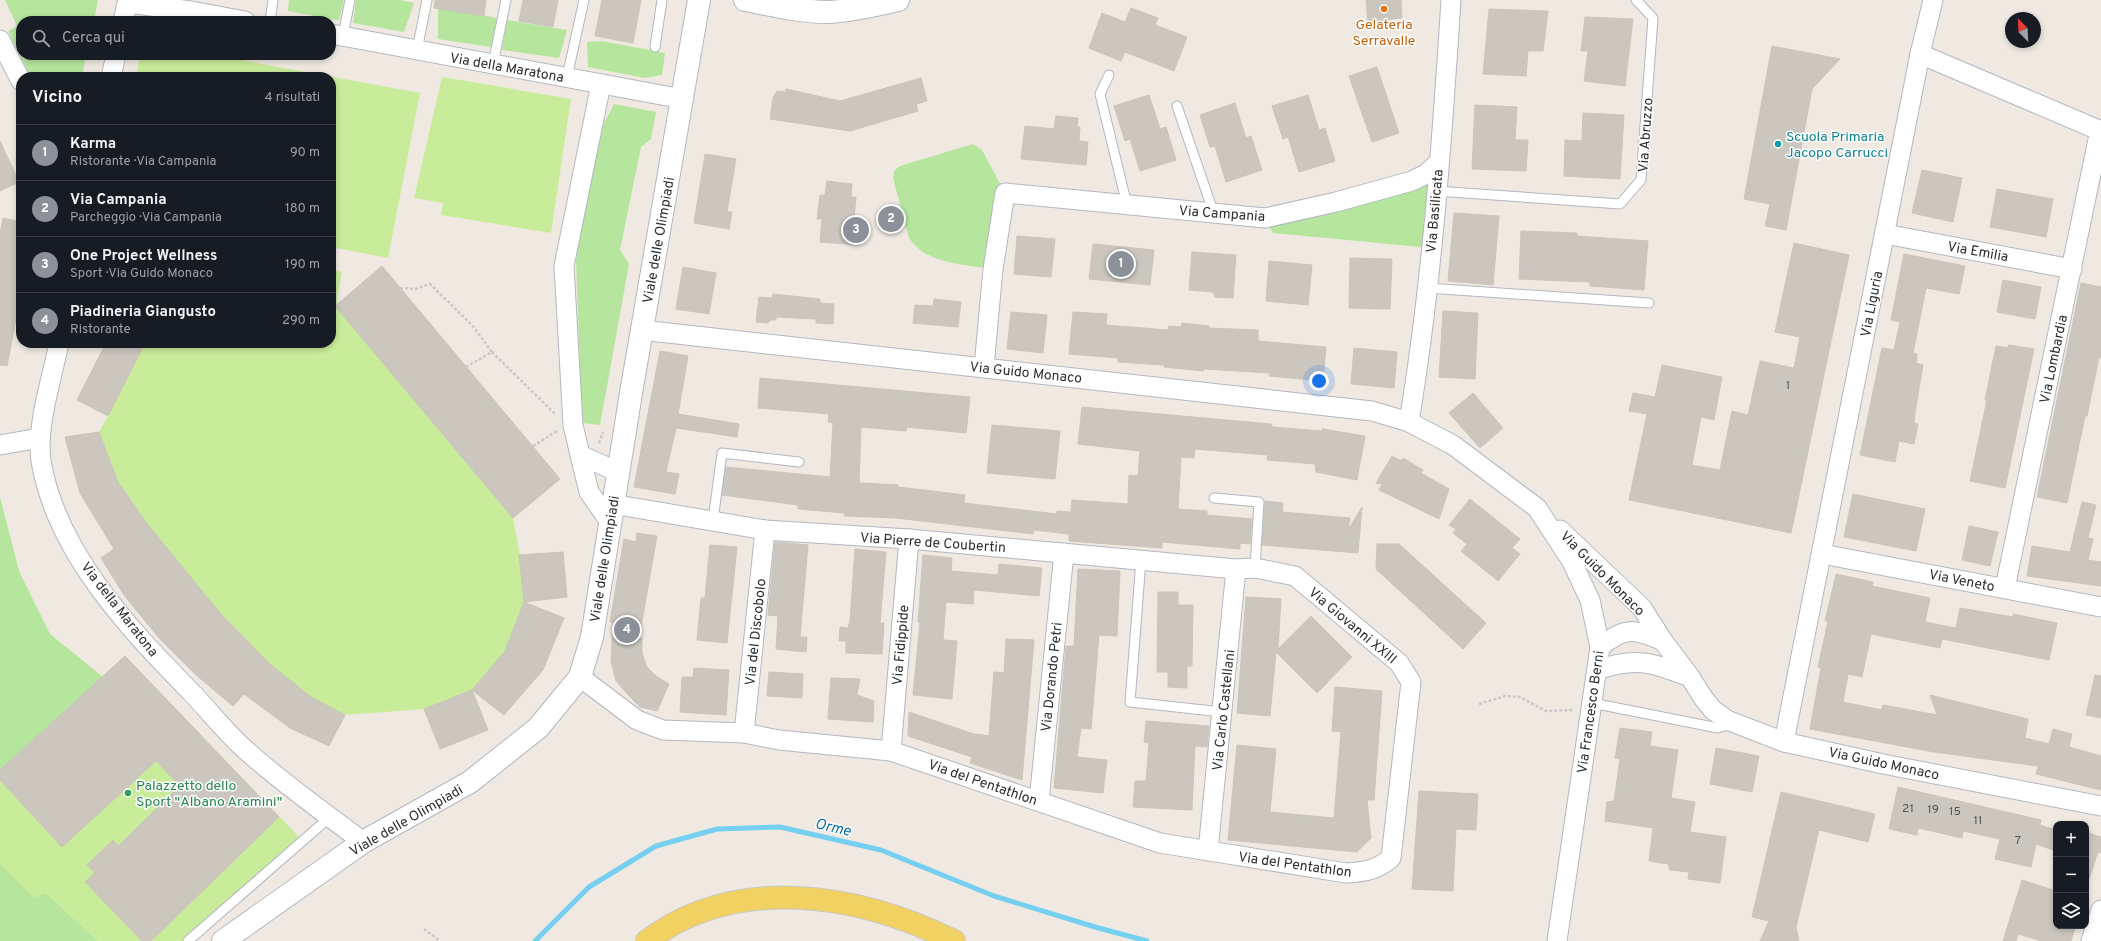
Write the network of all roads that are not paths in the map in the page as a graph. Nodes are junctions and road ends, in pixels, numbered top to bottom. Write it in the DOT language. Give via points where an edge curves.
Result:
graph roads {
  1 [pos="273,0"];
  2 [pos="350,0"];
  3 [pos="427,0"];
  4 [pos="506,0"];
  5 [pos="584,0"];
  6 [pos="662,0"];
  7 [pos="699,0"];
  8 [pos="745,0"];
  9 [pos="898,0"];
  10 [pos="1451,0"];
  11 [pos="1636,0"];
  12 [pos="1933,0"];
  13 [pos="192,5"];
  14 [pos="125,8"];
  15 [pos="228,16"];
  16 [pos="271,16"];
  17 [pos="337,35"];
  18 [pos="0,40"];
  19 [pos="655,47"];
  20 [pos="417,50"];
  21 [pos="1920,54"];
  22 [pos="115,60"];
  23 [pos="493,64"];
  24 [pos="16,72"];
  25 [pos="112,72"];
  26 [pos="1109,75"];
  27 [pos="567,78"];
  28 [pos="601,84"];
  29 [pos="683,99"];
  30 [pos="1177,106"];
  31 [pos="2100,130"];
  32 [pos="1438,164"];
  33 [pos="1436,191"];
  34 [pos="1127,205"];
  35 [pos="1214,214"];
  36 [pos="1884,234"];
  37 [pos="2072,269"];
  38 [pos="1427,288"];
  39 [pos="1649,303"];
  40 [pos="641,330"];
  41 [pos="58,348"];
  42 [pos="984,367"];
  43 [pos="1409,422"];
  44 [pos="40,438"];
  45 [pos="0,445"];
  46 [pos="580,454"];
  47 [pos="799,462"];
  48 [pos="618,472"];
  49 [pos="1214,498"];
  50 [pos="1537,508"];
  51 [pos="611,513"];
  52 [pos="713,520"];
  53 [pos="765,530"];
  54 [pos="909,539"];
  55 [pos="1064,553"];
  56 [pos="1822,554"];
  57 [pos="1141,560"];
  58 [pos="1255,568"];
  59 [pos="1236,569"];
  60 [pos="2005,588"];
  61 [pos="2101,607"];
  62 [pos="1663,641"];
  63 [pos="1600,647"];
  64 [pos="1597,670"];
  65 [pos="580,677"];
  66 [pos="1690,677"];
  67 [pos="1592,703"];
  68 [pos="1222,712"];
  69 [pos="1734,723"];
  70 [pos="744,733"];
  71 [pos="1784,742"];
  72 [pos="891,750"];
  73 [pos="1039,801"];
  74 [pos="2101,806"];
  75 [pos="330,817"];
  76 [pos="363,842"];
  77 [pos="1208,851"];
  78 [pos="1391,858"];
  79 [pos="2101,910"];
  80 [pos="1557,937"];
  81 [pos="188,941"];
  82 [pos="223,941"];
  83 [pos="647,941"];
  84 [pos="954,941"];
  85 [pos="2091,941"];
  1 -- 16 [label="lane"];
  2 -- 17 [label="lane"];
  3 -- 20 [label="lane"];
  4 -- 23 [label="lane"];
  5 -- 27 [label="lane"];
  6 -- 19 [label="lane"];
  7 -- 29 [label="street, Viale delle Olimpiadi"];
  8 -- 9 [label="street" via="826,12"];
  10 -- 32 [label="street, Via Basilicata"];
  11 -- 33 [label="lane, Via Abruzzo" via="1653,18 1641,180 1620,204"];
  12 -- 21 [label="street, Via Liguria"];
  13 -- 14 [label="street"];
  13 -- 15 [label="street"];
  17 -- 20 [label="street, Via della Maratona"];
  18 -- 24 [label="street"];
  20 -- 23 [label="street, Via della Maratona"];
  21 -- 31 [label="street"];
  21 -- 36 [label="street, Via Liguria"];
  22 -- 25 [label="street"];
  23 -- 27 [label="street, Via della Maratona"];
  26 -- 34 [label="lane" via="1100,94"];
  27 -- 28 [label="street, Via della Maratona"];
  28 -- 29 [label="street, Via della Maratona"];
  28 -- 46 [label="street" via="564,266 573,425"];
  29 -- 40 [label="street, Viale delle Olimpiadi"];
  30 -- 35 [label="lane"];
  31 -- 37 [label="street, Via Lombardia"];
  32 -- 33 [label="street, Via Basilicata"];
  32 -- 35 [label="street, Via Campania" via="1412,181 1329,204 1265,218"];
  33 -- 38 [label="street, Via Basilicata"];
  34 -- 35 [label="street, Via Campania"];
  34 -- 42 [label="street, Via Campania" via="1005,193 993,269"];
  36 -- 37 [label="street, Via Emilia"];
  36 -- 56 [label="street, Via Liguria"];
  37 -- 60 [label="street, Via Lombardia"];
  38 -- 39 [label="lane"];
  38 -- 43 [label="street, Via Basilicata"];
  40 -- 42 [label="street, Via Guido Monaco"];
  40 -- 48 [label="street, Viale delle Olimpiadi"];
  41 -- 44 [label="street, Via della Maratona"];
  42 -- 43 [label="street, Via Guido Monaco" via="1365,411"];
  43 -- 50 [label="street, Via Francesco Berni" via="1453,445"];
  44 -- 45 [label="street"];
  44 -- 75 [label="street, Via della Maratona" via="50,497 61,524 73,549 104,594 142,642 248,752"];
  46 -- 48 [label="street"];
  46 -- 51 [label="street" via="589,492"];
  47 -- 52 [label="lane" via="722,453"];
  48 -- 51 [label="street, Viale delle Olimpiadi"];
  49 -- 58 [label="lane" via="1259,502"];
  50 -- 62 [label="street, Via Guido Monaco" via="1642,608"];
  50 -- 63 [label="street, Via Francesco Berni" via="1571,560 1590,600"];
  51 -- 52 [label="street, Via Pierre de Coubertin"];
  51 -- 65 [label="street, Viale delle Olimpiadi" via="592,637"];
  52 -- 53 [label="street, Via Pierre de Coubertin"];
  53 -- 54 [label="street, Via Pierre de Coubertin"];
  53 -- 70 [label="street, Via del Discobolo"];
  54 -- 55 [label="street, Via Pierre de Coubertin"];
  54 -- 72 [label="street, Via Fidippide"];
  55 -- 57 [label="street, Via Pierre de Coubertin"];
  55 -- 73 [label="street, Via Dorando Petri"];
  56 -- 60 [label="street, Via Veneto"];
  56 -- 71 [label="street, Via Liguria"];
  57 -- 59 [label="street, Via Pierre de Coubertin"];
  57 -- 68 [label="lane" via="1130,702"];
  58 -- 59 [label="street, Via Pierre de Coubertin"];
  58 -- 78 [label="street, Via Giovanni XXIII" via="1295,576 1400,663 1411,682"];
  59 -- 68 [label="street, Via Carlo Castellani"];
  60 -- 61 [label="street, Via Veneto"];
  62 -- 63 [label="street, Via Guido Monaco" via="1640,631 1625,632 1612,636"];
  62 -- 66 [label="street, Via Guido Monaco"];
  63 -- 64 [label="street, Via Francesco Berni"];
  64 -- 66 [label="street" via="1611,665 1642,661"];
  64 -- 67 [label="street, Via Francesco Berni"];
  65 -- 70 [label="street, Via del Pentathlon" via="637,720 663,730"];
  65 -- 76 [label="street, Viale delle Olimpiadi" via="538,728 470,782"];
  66 -- 69 [label="street, Via Guido Monaco" via="1713,710"];
  67 -- 69 [label="lane" via="1718,728"];
  67 -- 80 [label="street, Via Francesco Berni"];
  68 -- 77 [label="street, Via Carlo Castellani"];
  69 -- 71 [label="street, Via Guido Monaco"];
  70 -- 72 [label="street, Via del Pentathlon" via="779,740"];
  71 -- 74 [label="street, Via Guido Monaco"];
  72 -- 73 [label="street, Via del Pentathlon"];
  73 -- 77 [label="street, Via del Pentathlon" via="1160,843"];
  75 -- 76 [label="street, Via della Maratona"];
  75 -- 81 [label="lane"];
  76 -- 82 [label="street, Viale delle Olimpiadi"];
  77 -- 78 [label="street, Via del Pentathlon" via="1346,873 1367,872 1380,867"];
  79 -- 85 [label="street"];
  83 -- 84 [label="main road" via="666,927 710,908 758,898 786,896 815,898 884,912"];
}
